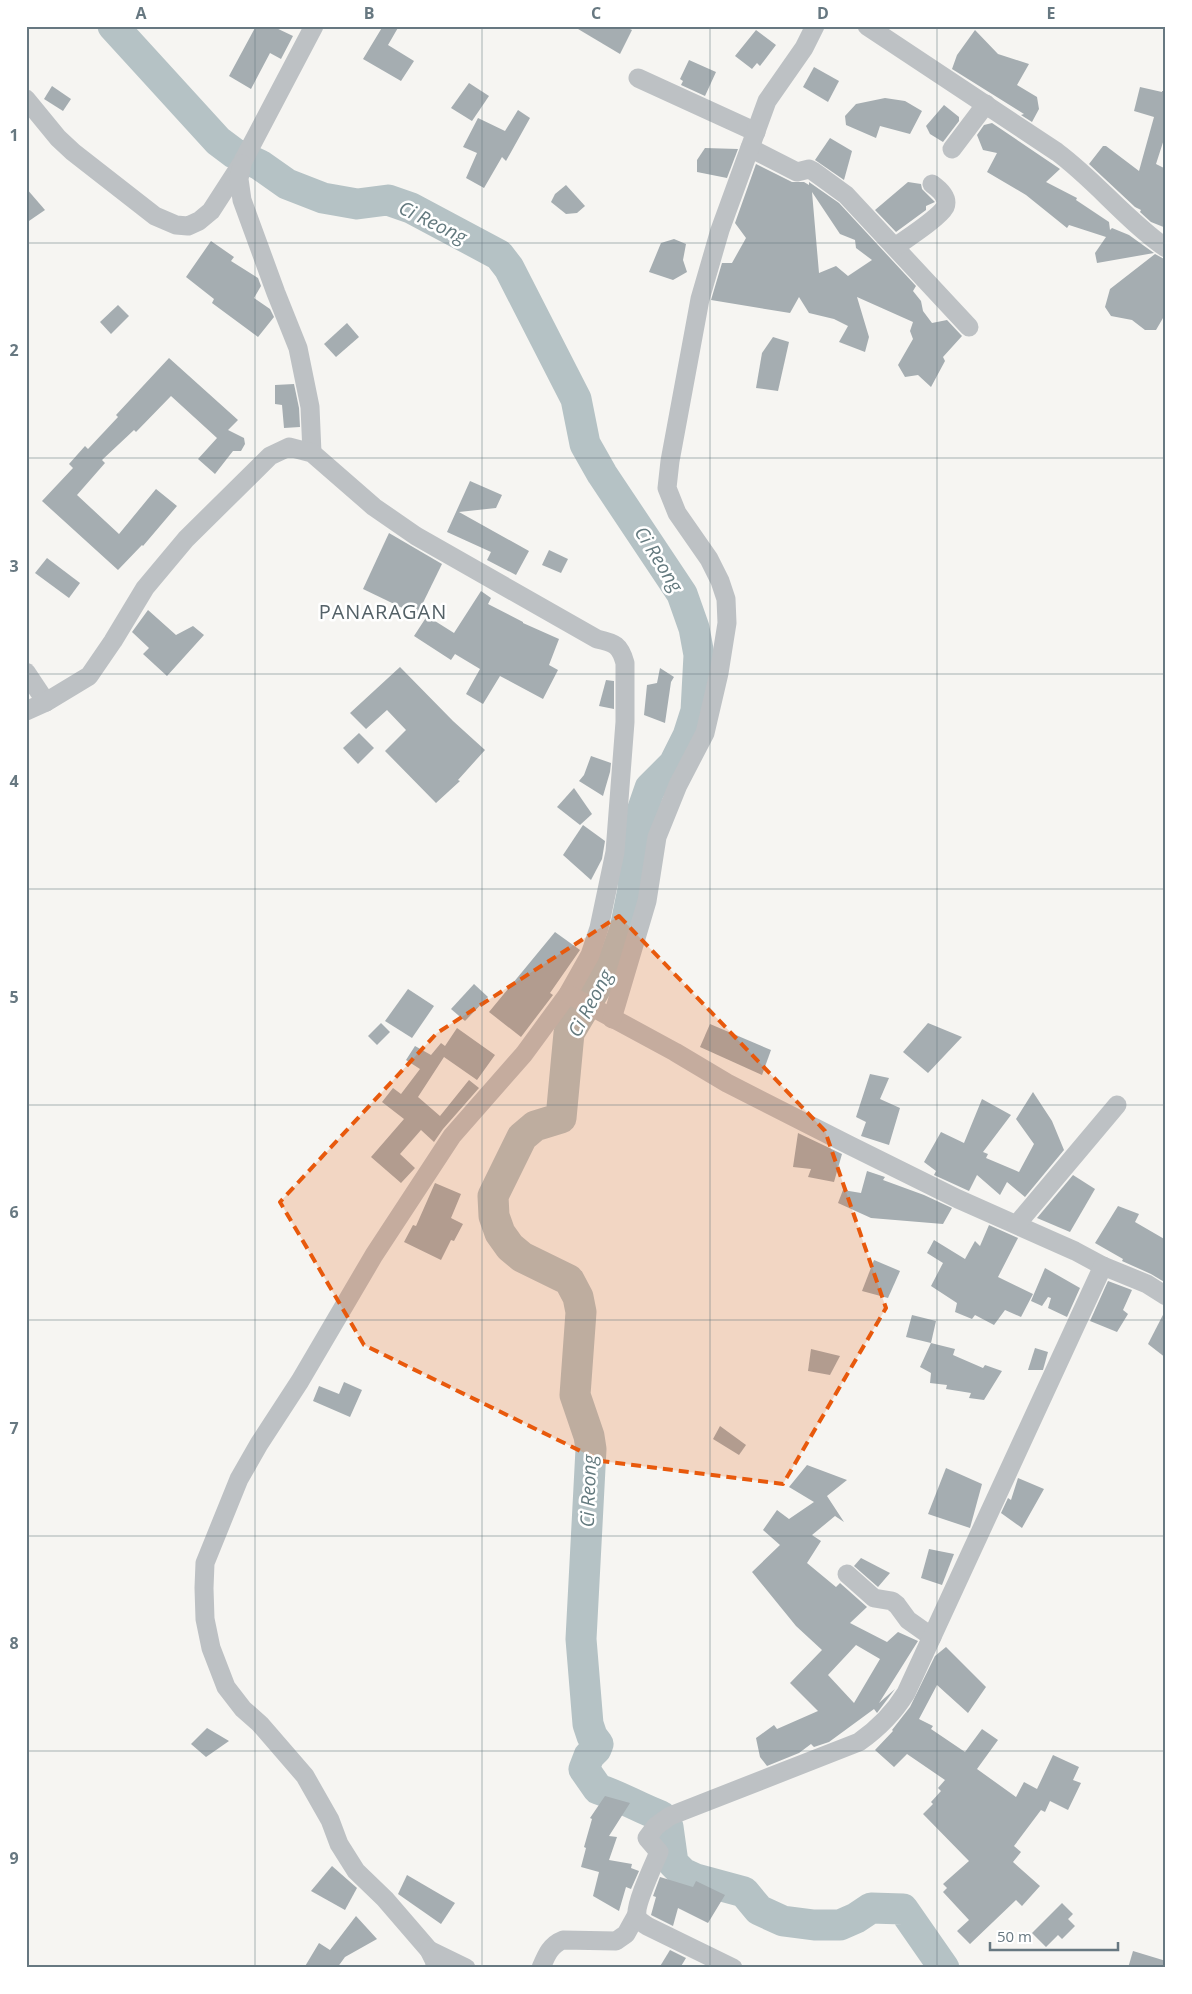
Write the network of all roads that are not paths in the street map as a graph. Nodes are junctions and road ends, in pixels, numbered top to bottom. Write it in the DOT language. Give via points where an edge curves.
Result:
graph roads {
  1 [pos="314,26"];
  2 [pos="814,26"];
  3 [pos="866,26"];
  4 [pos="638,78"];
  5 [pos="26,99"];
  6 [pos="986,104"];
  7 [pos="753,140"];
  8 [pos="952,149"];
  9 [pos="242,163"];
  10 [pos="932,184"];
  11 [pos="895,247"];
  12 [pos="1166,248"];
  13 [pos="969,327"];
  14 [pos="312,453"];
  15 [pos="26,672"];
  16 [pos="46,702"];
  17 [pos="26,711"];
  18 [pos="574,998"];
  19 [pos="609,1017"];
  20 [pos="1117,1104"];
  21 [pos="1017,1224"];
  22 [pos="1103,1266"];
  23 [pos="1166,1296"];
  24 [pos="847,1574"];
  25 [pos="932,1637"];
  26 [pos="636,1916"];
  27 [pos="429,1950"];
  28 [pos="436,1968"];
  29 [pos="466,1968"];
  30 [pos="541,1968"];
  31 [pos="733,1968"];
  1 -- 9 [label="street"];
  2 -- 7 [label="street" via="804,48 767,101"];
  3 -- 6 [label="street"];
  4 -- 7 [label="street"];
  5 -- 9 [label="street" via="73,152 155,216 176,225 188,226 211,211"];
  6 -- 8 [label="street"];
  6 -- 12 [label="street" via="1074,165 1144,232"];
  7 -- 11 [label="street" via="797,172 809,169 846,195"];
  7 -- 19 [label="street" via="720,230 700,299 667,476 670,500 709,559 726,599 727,623 719,673 705,733 678,784 657,837 647,901"];
  9 -- 14 [label="street" via="239,179 242,200 298,348 310,407"];
  10 -- 11 [label="street" via="943,193 945,207"];
  11 -- 13 [label="street"];
  14 -- 16 [label="street" via="289,447 270,456 186,539 145,588 89,676"];
  14 -- 18 [label="street" via="374,507 416,536 598,638 614,643 623,654 625,722 615,852 600,928"];
  15 -- 16 [label="street"];
  16 -- 17 [label="street"];
  18 -- 19 [label="street"];
  18 -- 27 [label="street" via="452,1136 374,1255 239,1479 205,1563 205,1618 211,1648 226,1687 305,1776 356,1871"];
  19 -- 21 [label="street" via="727,1083 849,1145"];
  20 -- 21 [label="street"];
  21 -- 22 [label="street"];
  22 -- 23 [label="street" via="1147,1284"];
  22 -- 25 [label="street"];
  24 -- 25 [label="street" via="874,1598 892,1601 908,1620"];
  25 -- 26 [label="street" via="896,1709 880,1727 859,1742 663,1821 647,1838 659,1852"];
  26 -- 30 [label="street" via="626,1934 616,1941 563,1940 555,1943"];
  26 -- 31 [label="street" via="646,1926"];
  27 -- 28 [label="street"];
  27 -- 29 [label="street"];
}
